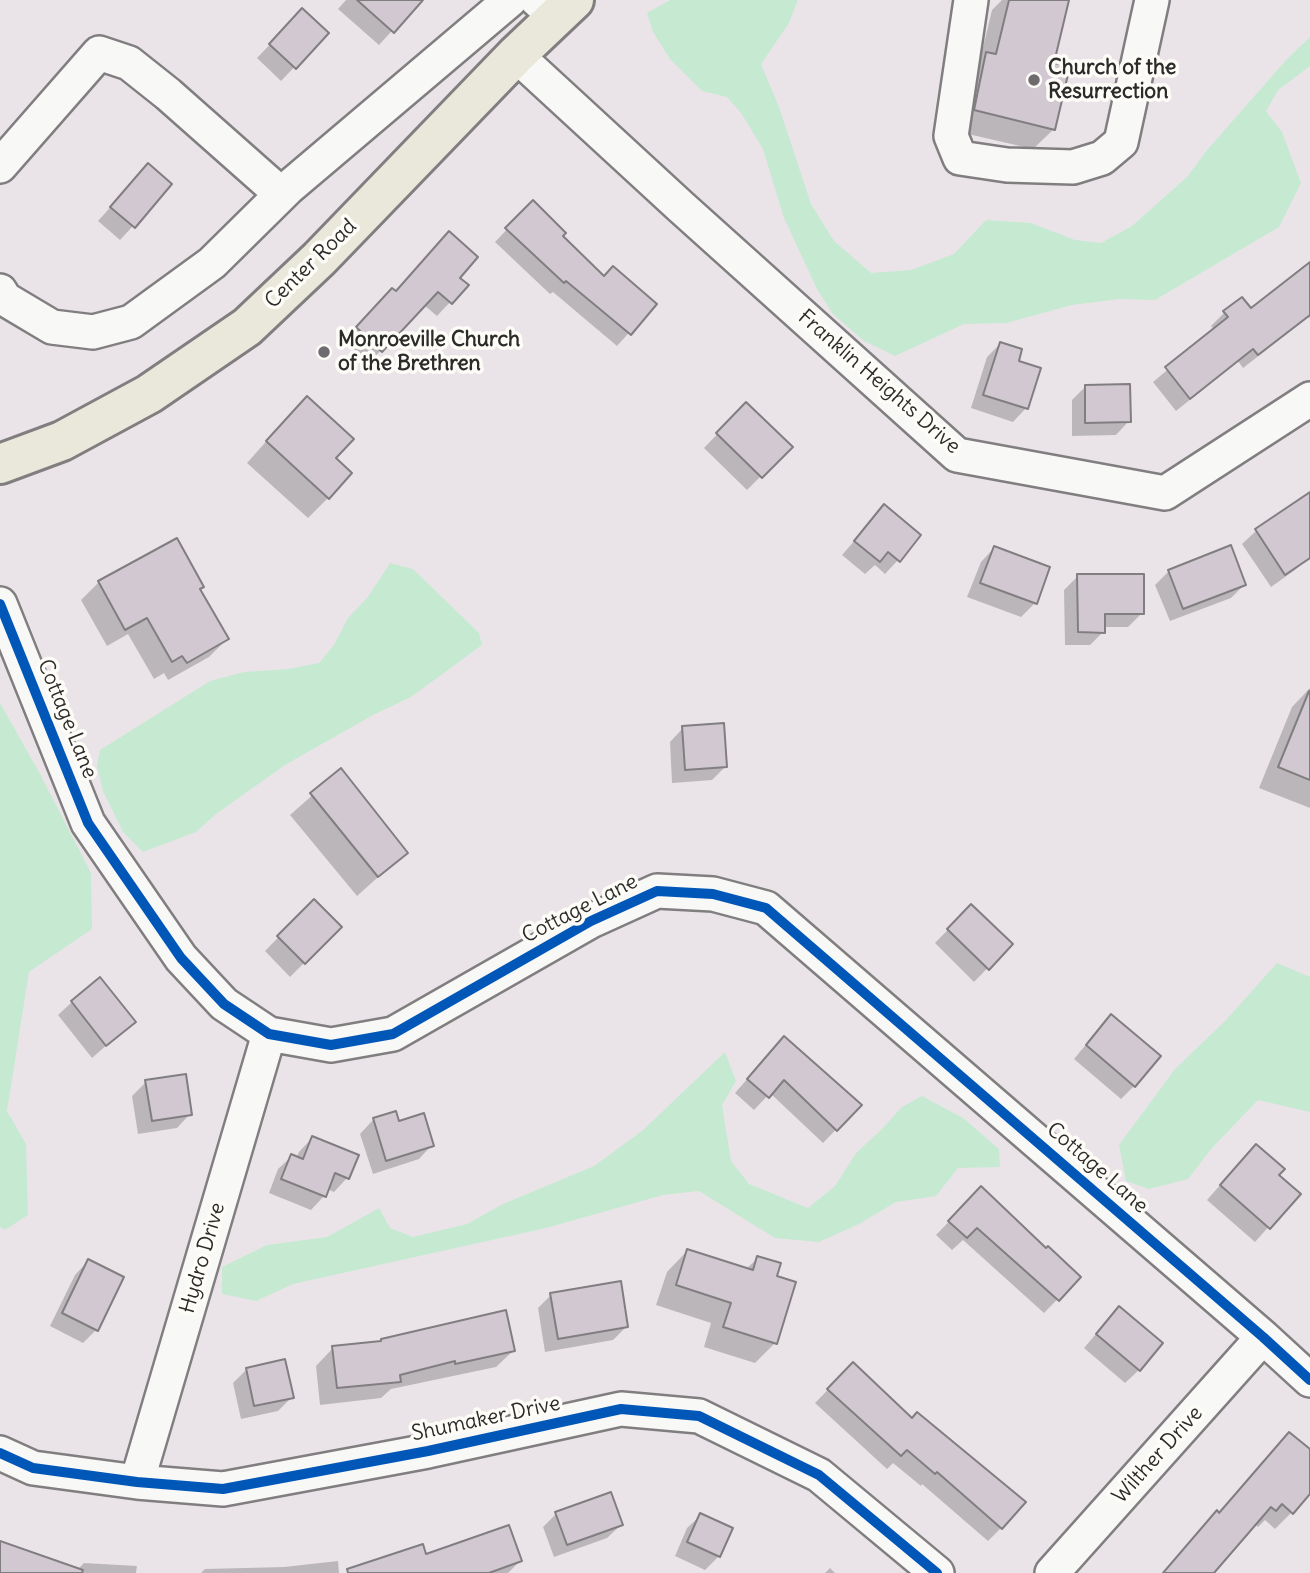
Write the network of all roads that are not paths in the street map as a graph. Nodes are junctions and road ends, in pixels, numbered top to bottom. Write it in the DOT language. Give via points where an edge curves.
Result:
graph roads {
  1 [pos="510,0"];
  2 [pos="971,0"];
  3 [pos="1152,0"];
  4 [pos="556,6"];
  5 [pos="516,55"];
  6 [pos="0,166"];
  7 [pos="281,194"];
  8 [pos="0,291"];
  9 [pos="1310,399"];
  10 [pos="0,464"];
  11 [pos="0,604"];
  12 [pos="269,1034"];
  13 [pos="1263,1337"];
  14 [pos="1310,1380"];
  15 [pos="0,1453"];
  16 [pos="137,1482"];
  17 [pos="937,1573"];
  18 [pos="1052,1573"];
  1 -- 7 [label="street"];
  2 -- 3 [label="street" via="951,136 960,158 1073,167 1102,158 1121,142"];
  4 -- 5 [label="main road, Center Road"];
  5 -- 9 [label="street, Franklin Heights Drive" via="957,455 1165,493"];
  5 -- 10 [label="main road, Center Road" via="319,260 247,327 149,394 62,440"];
  6 -- 7 [label="street" via="99,53 129,63"];
  7 -- 8 [label="street" via="212,262 131,322 93,332 52,327 5,299"];
  11 -- 12 [label="street, Cottage Lane" via="89,823 181,958 224,1004"];
  12 -- 13 [label="street, Cottage Lane" via="331,1045 393,1034 591,921 657,891 713,894 766,908"];
  12 -- 16 [label="street, Hydro Drive"];
  13 -- 14 [label="street, Cottage Lane"];
  13 -- 18 [label="street, Wilther Drive"];
  15 -- 16 [label="street, Shumaker Drive" via="33,1468"];
  16 -- 17 [label="street, Shumaker Drive" via="223,1489 621,1409 699,1416 819,1475"];
}
